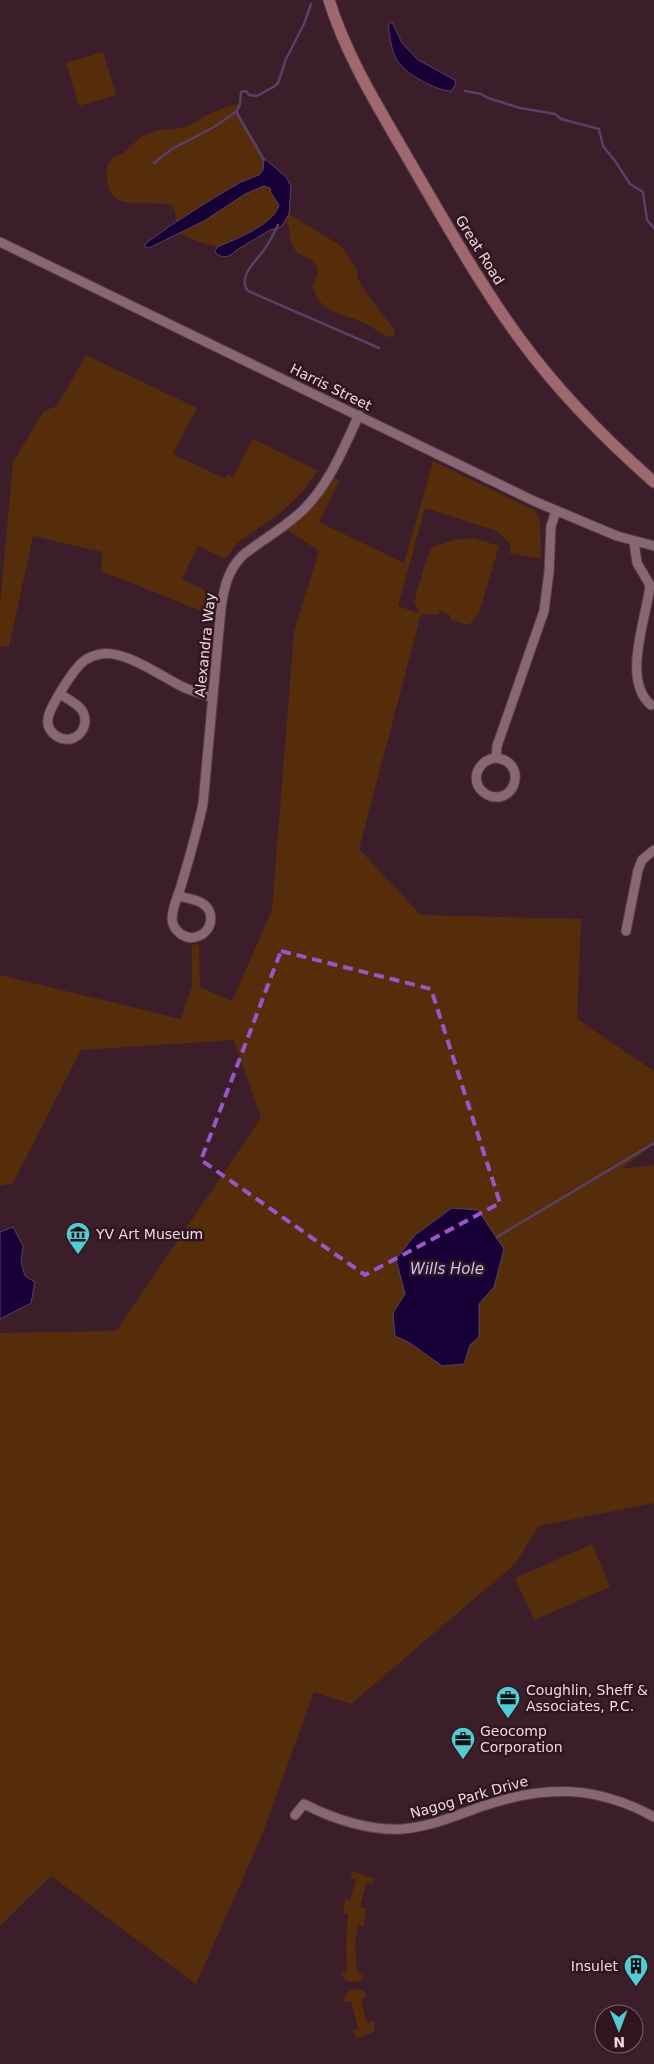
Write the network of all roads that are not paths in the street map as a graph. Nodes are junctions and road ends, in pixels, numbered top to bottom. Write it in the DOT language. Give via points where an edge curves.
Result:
graph roads {
  1 [pos="329,0"];
  2 [pos="0,242"];
  3 [pos="358,415"];
  4 [pos="654,482"];
  5 [pos="556,511"];
  6 [pos="634,542"];
  7 [pos="654,546"];
  8 [pos="60,694"];
  9 [pos="213,698"];
  10 [pos="651,705"];
  11 [pos="496,758"];
  12 [pos="654,850"];
  13 [pos="178,896"];
  14 [pos="626,931"];
  15 [pos="295,1815"];
  16 [pos="654,1817"];
  1 -- 4 [label="main road, Great Road" via="352,58 402,148 519,338 558,386"];
  2 -- 3 [label="street, Harris Street"];
  3 -- 5 [label="street, Harris Street"];
  3 -- 9 [label="street, Alexandra Way" via="336,465 317,494 295,517 243,554 230,571 221,608"];
  5 -- 6 [label="street, Harris Street"];
  5 -- 11 [label="street" via="551,526 544,611"];
  6 -- 7 [label="street, Harris Street"];
  6 -- 10 [label="street" via="637,563 650,585 640,634 638,673 642,696"];
  8 -- 8 [label="street" via="48,716 49,728 61,738 73,738 83,730 84,714"];
  8 -- 9 [label="street" via="83,662 108,654 126,658"];
  9 -- 13 [label="street, Alexandra Way" via="203,804"];
  11 -- 11 [label="street" via="484,762 476,778 481,790 496,797 511,790 516,775 508,762"];
  12 -- 14 [label="street" via="642,860 638,870"];
  13 -- 13 [label="street, Alexandra Way" via="172,918 176,930 190,938 202,935 210,925 208,909 199,901"];
  15 -- 16 [label="street, Nagog Park Drive" via="304,1804 370,1827 402,1829 432,1824 516,1796 562,1790 608,1797"];
}
